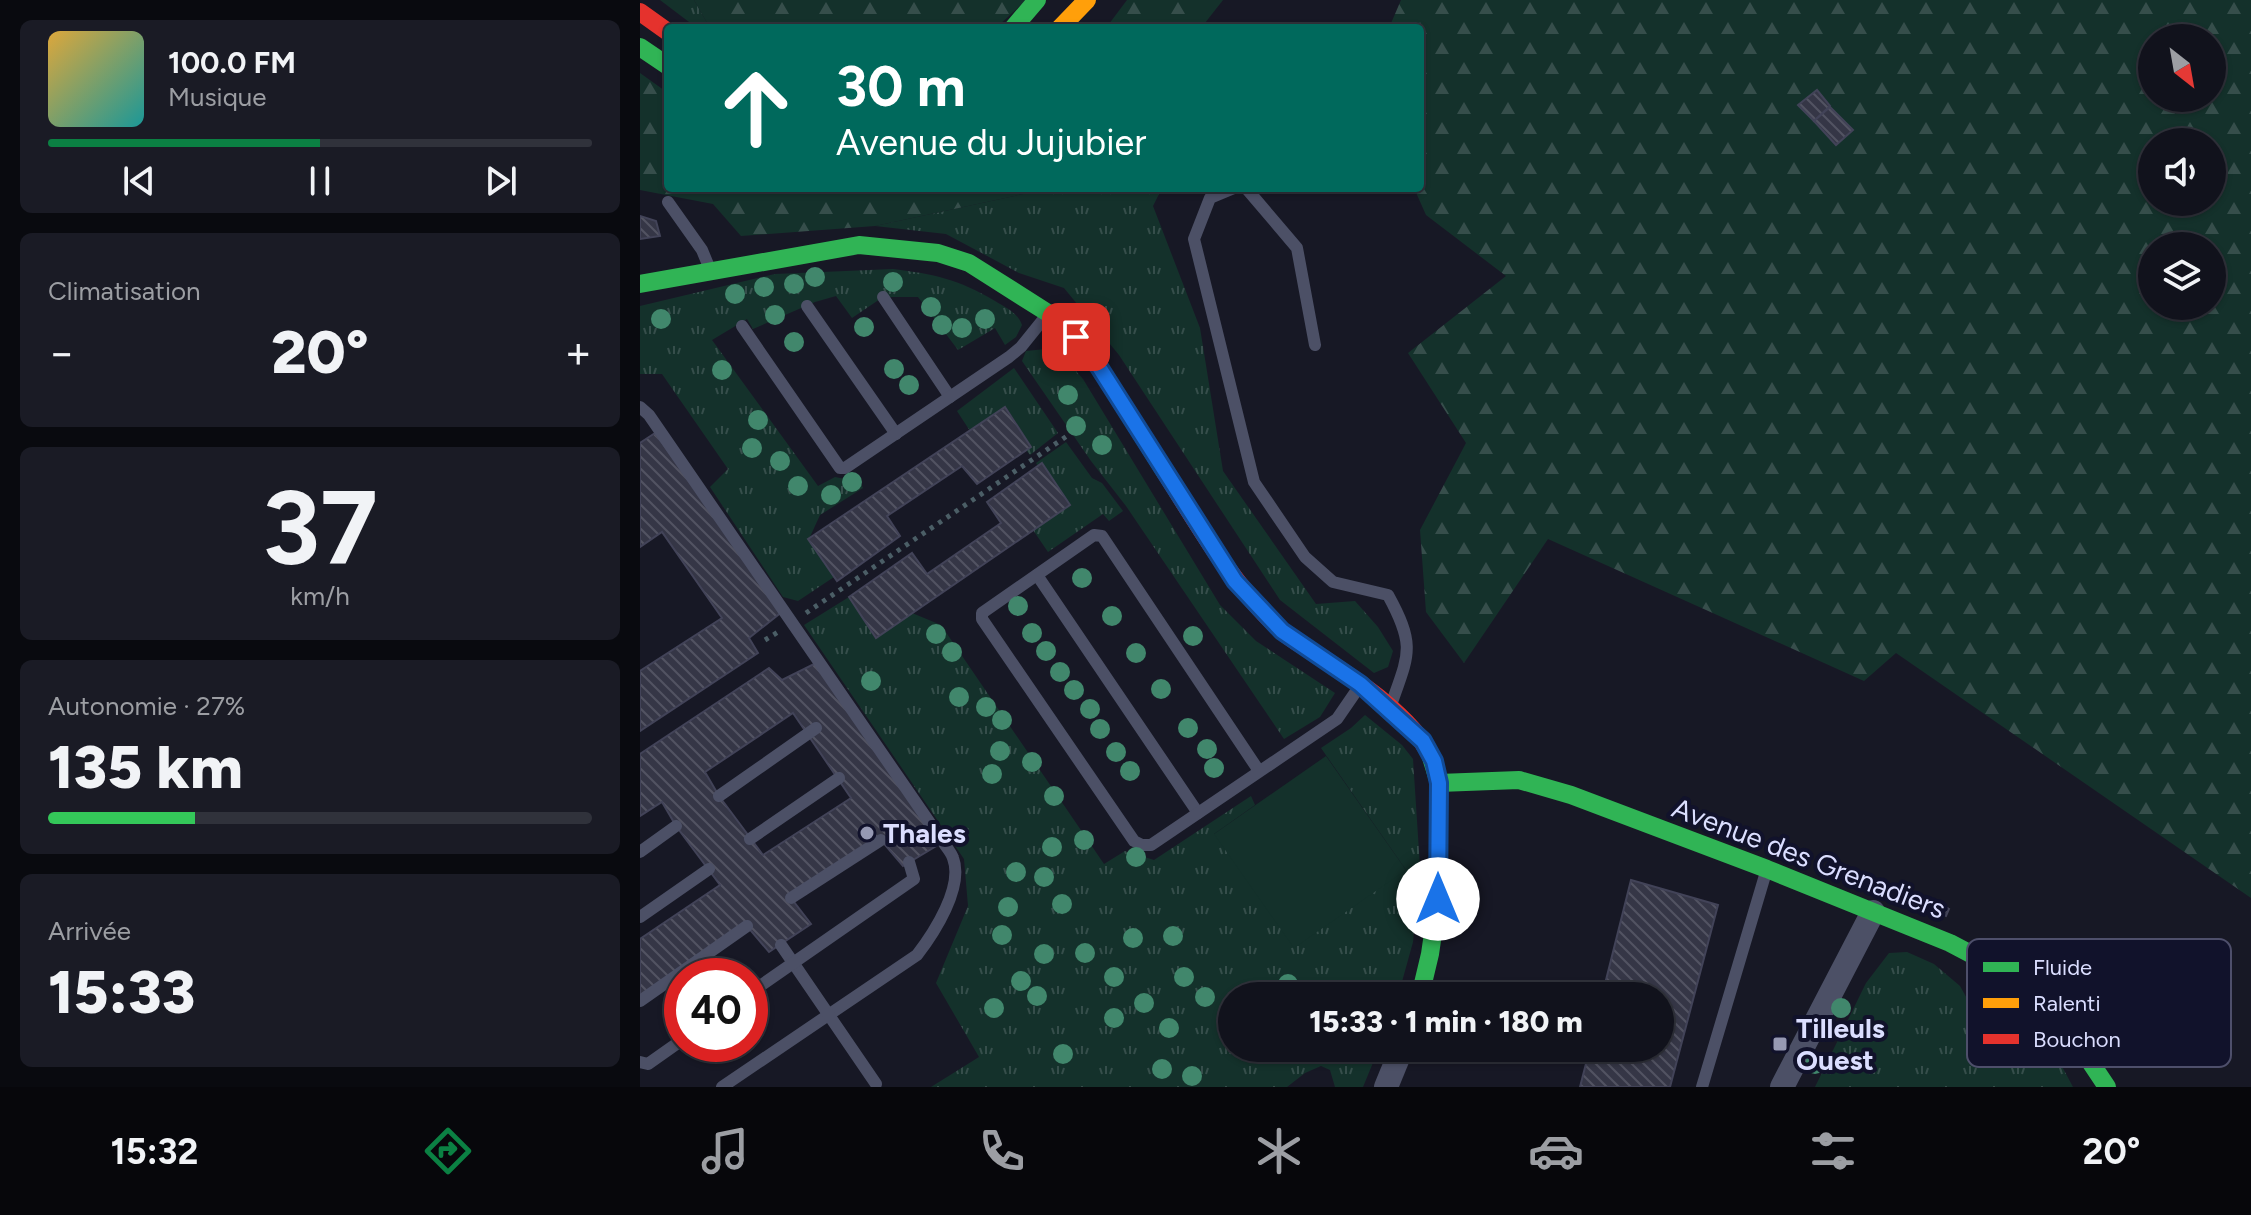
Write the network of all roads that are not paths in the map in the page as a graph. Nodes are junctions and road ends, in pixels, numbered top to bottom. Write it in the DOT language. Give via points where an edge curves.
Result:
graph roads {
  1 [pos="1037,0"];
  2 [pos="1087,0"];
  3 [pos="640,12"];
  4 [pos="1016,24"];
  5 [pos="1064,24"];
  6 [pos="664,29"];
  7 [pos="640,47"];
  8 [pos="664,64"];
  9 [pos="1224,192"];
  10 [pos="1249,192"];
  11 [pos="668,202"];
  12 [pos="710,270"];
  13 [pos="640,284"];
  14 [pos="883,297"];
  15 [pos="807,306"];
  16 [pos="1048,313"];
  17 [pos="742,326"];
  18 [pos="1315,345"];
  19 [pos="950,397"];
  20 [pos="640,407"];
  21 [pos="896,434"];
  22 [pos="1037,575"];
  23 [pos="1360,684"];
  24 [pos="1389,708"];
  25 [pos="816,728"];
  26 [pos="1259,771"];
  27 [pos="839,778"];
  28 [pos="1439,783"];
  29 [pos="719,796"];
  30 [pos="1198,813"];
  31 [pos="676,826"];
  32 [pos="750,839"];
  33 [pos="881,840"];
  34 [pos="640,852"];
  35 [pos="909,862"];
  36 [pos="709,869"];
  37 [pos="1767,869"];
  38 [pos="791,898"];
  39 [pos="1873,912"];
  40 [pos="640,917"];
  41 [pos="747,926"];
  42 [pos="781,945"];
  43 [pos="1967,952"];
  44 [pos="792,963"];
  45 [pos="768,980"];
  46 [pos="1423,982"];
  47 [pos="640,1001"];
  48 [pos="827,1016"];
  49 [pos="664,1053"];
  50 [pos="640,1062"];
  51 [pos="1396,1062"];
  52 [pos="2094,1067"];
  53 [pos="876,1084"];
  54 [pos="722,1087"];
  55 [pos="1386,1087"];
  56 [pos="1702,1087"];
  57 [pos="1782,1087"];
  58 [pos="2107,1087"];
  1 -- 4 [label="main road"];
  2 -- 5 [label="main road"];
  3 -- 6 [label="main road"];
  7 -- 8 [label="main road"];
  9 -- 24 [label="lane" via="1210,198 1194,239 1254,482 1305,557 1333,582 1388,595 1404,625 1408,657"];
  10 -- 18 [label="lane" via="1297,248"];
  11 -- 12 [label="lane"];
  12 -- 13 [label="main road"];
  12 -- 16 [label="main road" via="859,245 938,253 969,263"];
  14 -- 19 [label="lane"];
  15 -- 21 [label="lane"];
  16 -- 19 [label="lane" via="1021,347"];
  16 -- 23 [label="main road" via="1099,367 1235,581 1282,631"];
  17 -- 21 [label="lane" via="840,468"];
  19 -- 21 [label="lane"];
  20 -- 48 [label="lane" via="953,856 952,893 933,935 917,955"];
  22 -- 26 [label="lane" via="1094,535 1102,536"];
  22 -- 30 [label="lane"];
  22 -- 30 [label="lane" via="982,613 982,619 1134,841 1151,845"];
  23 -- 24 [label="main road"];
  23 -- 26 [label="lane" via="1337,719"];
  24 -- 28 [label="main road" via="1423,741"];
  25 -- 29 [label="lane"];
  26 -- 30 [label="lane"];
  27 -- 32 [label="lane"];
  28 -- 37 [label="main road, Avenue des Grenadiers" via="1519,780"];
  28 -- 46 [label="main road" via="1438,899"];
  31 -- 34 [label="lane"];
  33 -- 38 [label="lane"];
  35 -- 44 [label="lane" via="914,879"];
  36 -- 40 [label="lane"];
  37 -- 39 [label="main road, Avenue des Grenadiers"];
  37 -- 56 [label="lane"];
  39 -- 43 [label="main road, Avenue des Grenadiers"];
  39 -- 57 [label="street"];
  41 -- 47 [label="lane"];
  42 -- 44 [label="lane"];
  44 -- 45 [label="lane"];
  44 -- 48 [label="lane"];
  48 -- 53 [label="lane"];
  48 -- 54 [label="lane"];
  49 -- 50 [label="lane" via="648,1064"];
  51 -- 55 [label="street"];
  52 -- 58 [label="main road, Avenue des Grenadiers"];
}
